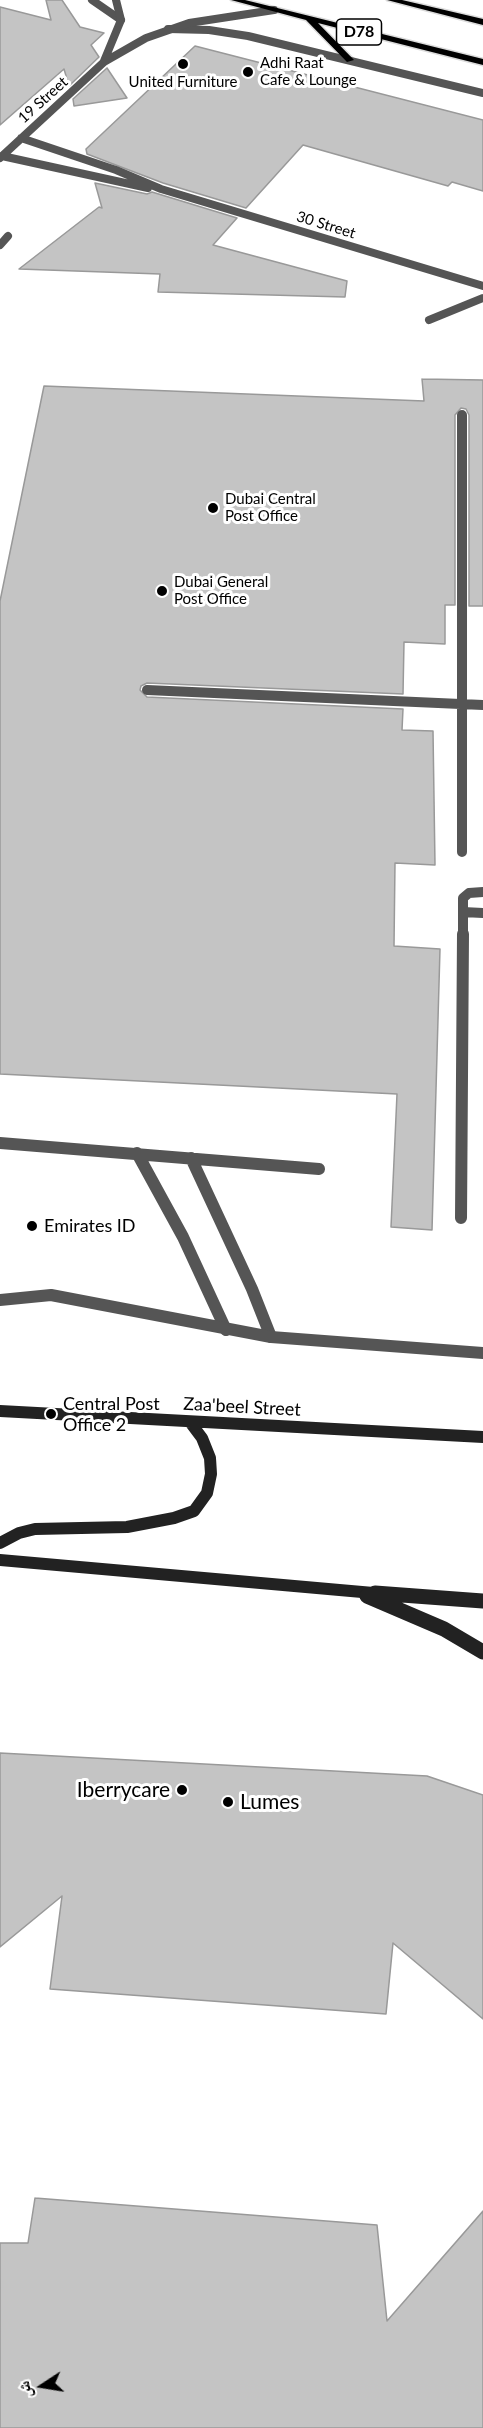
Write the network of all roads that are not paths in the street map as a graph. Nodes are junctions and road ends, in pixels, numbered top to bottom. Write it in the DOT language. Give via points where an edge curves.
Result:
graph roads {
  1 [pos="92,0"];
  2 [pos="116,0"];
  3 [pos="235,0"];
  4 [pos="391,0"];
  5 [pos="274,10"];
  6 [pos="121,20"];
  7 [pos="310,20"];
  8 [pos="483,22"];
  9 [pos="167,29"];
  10 [pos="350,60"];
  11 [pos="104,62"];
  12 [pos="483,62"];
  13 [pos="483,93"];
  14 [pos="21,138"];
  15 [pos="1,157"];
  16 [pos="161,189"];
  17 [pos="8,236"];
  18 [pos="0,245"];
  19 [pos="483,286"];
  20 [pos="483,298"];
  21 [pos="429,320"];
  22 [pos="462,415"];
  23 [pos="147,690"];
  24 [pos="462,704"];
  25 [pos="483,705"];
  26 [pos="462,852"];
  27 [pos="483,892"];
  28 [pos="463,912"];
  29 [pos="483,913"];
  30 [pos="0,1143"];
  31 [pos="137,1153"];
  32 [pos="191,1158"];
  33 [pos="319,1170"];
  34 [pos="461,1218"];
  35 [pos="0,1300"];
  36 [pos="226,1330"];
  37 [pos="271,1337"];
  38 [pos="483,1353"];
  39 [pos="0,1411"];
  40 [pos="190,1422"];
  41 [pos="483,1437"];
  42 [pos="0,1543"];
  43 [pos="0,1560"];
  44 [pos="357,1592"];
  45 [pos="483,1601"];
  46 [pos="483,1652"];
  1 -- 6 [label="street"];
  2 -- 6 [label="street"];
  3 -- 5 [label="main road, D78"];
  4 -- 8 [label="main road, D78"];
  5 -- 7 [label="main road, D78"];
  5 -- 9 [label="street, 19 Street"];
  6 -- 11 [label="street, 19 Street"];
  7 -- 10 [label="main road"];
  7 -- 12 [label="main road, D78"];
  9 -- 10 [label="street" via="229,32"];
  9 -- 11 [label="street, 19 Street"];
  10 -- 13 [label="street"];
  11 -- 14 [label="street, 19 Street"];
  14 -- 15 [label="street, 19 Street"];
  14 -- 16 [label="street, 30 Street"];
  15 -- 16 [label="street, 30 Street"];
  16 -- 19 [label="street, 30 Street"];
  17 -- 18 [label="street"];
  20 -- 21 [label="street"];
  22 -- 24 [label="street"];
  23 -- 24 [label="street"];
  24 -- 25 [label="street"];
  24 -- 26 [label="street"];
  27 -- 28 [label="street" via="465,896"];
  28 -- 29 [label="street"];
  28 -- 34 [label="street"];
  30 -- 31 [label="street"];
  31 -- 32 [label="street"];
  31 -- 36 [label="street"];
  32 -- 33 [label="street"];
  32 -- 37 [label="street"];
  35 -- 36 [label="street" via="51,1295 83,1299"];
  36 -- 37 [label="street"];
  37 -- 38 [label="street"];
  39 -- 40 [label="main road, Zaa'beel Street"];
  40 -- 41 [label="main road, Zaa'beel Street"];
  40 -- 42 [label="main road" via="202,1438 211,1474 207,1493 195,1511 127,1527 35,1529"];
  43 -- 44 [label="main road"];
  44 -- 45 [label="main road"];
  44 -- 46 [label="main road" via="444,1629"];
}
